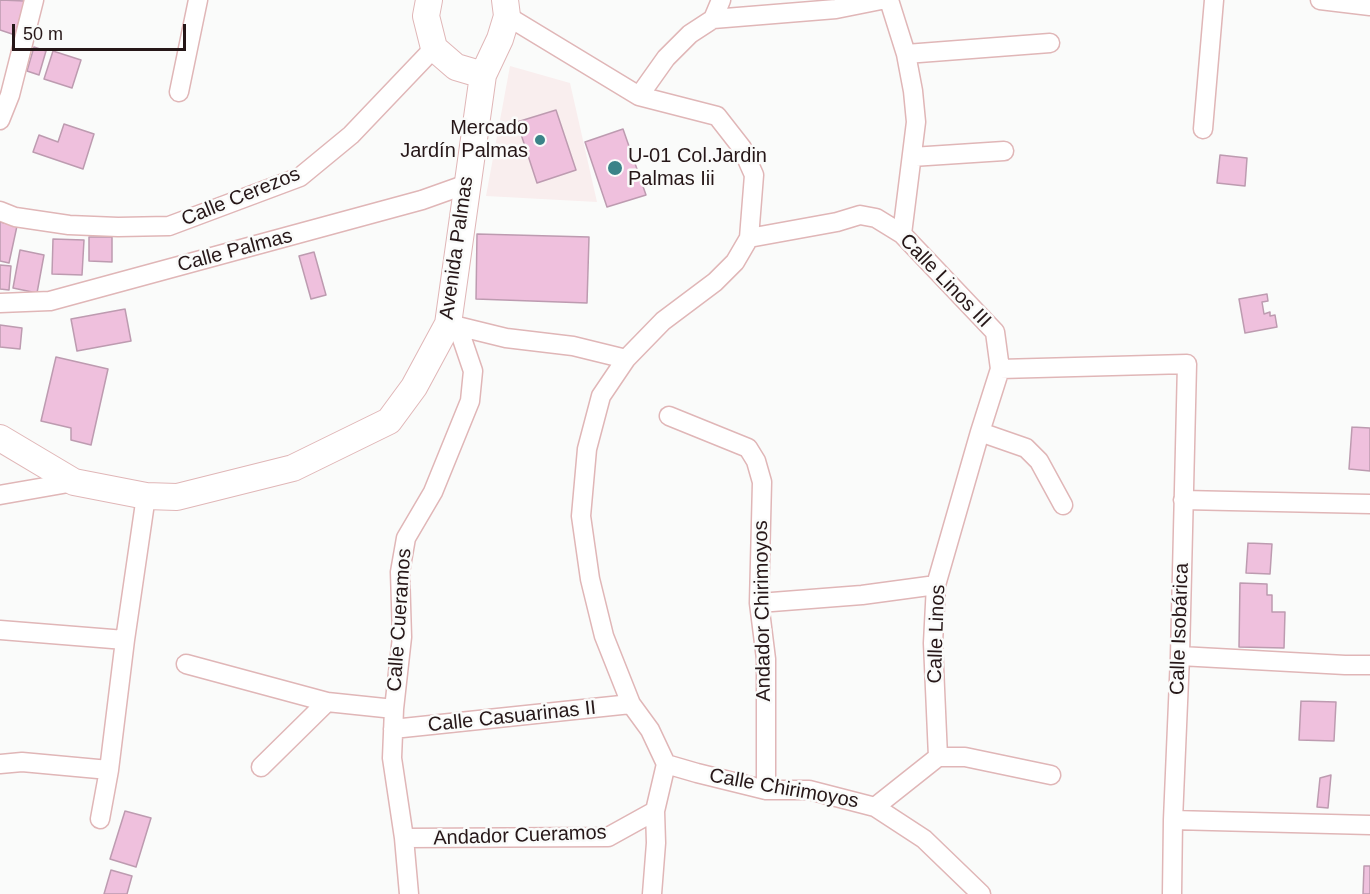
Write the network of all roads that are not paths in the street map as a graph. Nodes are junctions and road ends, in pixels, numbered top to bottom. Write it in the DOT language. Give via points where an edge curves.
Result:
graph roads {
  1 [pos="34,0"];
  2 [pos="198,0"];
  3 [pos="429,0"];
  4 [pos="721,0"];
  5 [pos="882,0"];
  6 [pos="890,0"];
  7 [pos="1214,0"];
  8 [pos="1320,0"];
  9 [pos="1370,6"];
  10 [pos="506,8"];
  11 [pos="713,19"];
  12 [pos="1050,43"];
  13 [pos="434,48"];
  14 [pos="906,54"];
  15 [pos="483,75"];
  16 [pos="179,92"];
  17 [pos="639,96"];
  18 [pos="0,120"];
  19 [pos="1203,129"];
  20 [pos="1004,151"];
  21 [pos="912,157"];
  22 [pos="467,184"];
  23 [pos="0,211"];
  24 [pos="903,234"];
  25 [pos="749,238"];
  26 [pos="0,303"];
  27 [pos="453,325"];
  28 [pos="626,359"];
  29 [pos="1000,369"];
  30 [pos="669,416"];
  31 [pos="980,432"];
  32 [pos="0,438"];
  33 [pos="74,482"];
  34 [pos="0,495"];
  35 [pos="146,496"];
  36 [pos="1183,500"];
  37 [pos="1370,504"];
  38 [pos="1063,505"];
  39 [pos="936,585"];
  40 [pos="759,603"];
  41 [pos="0,630"];
  42 [pos="125,640"];
  43 [pos="1180,656"];
  44 [pos="186,664"];
  45 [pos="1370,665"];
  46 [pos="327,702"];
  47 [pos="631,704"];
  48 [pos="394,709"];
  49 [pos="393,729"];
  50 [pos="938,757"];
  51 [pos="0,764"];
  52 [pos="666,764"];
  53 [pos="261,767"];
  54 [pos="110,770"];
  55 [pos="1051,775"];
  56 [pos="766,790"];
  57 [pos="875,807"];
  58 [pos="655,811"];
  59 [pos="100,819"];
  60 [pos="1173,820"];
  61 [pos="1370,825"];
  62 [pos="404,838"];
  63 [pos="409,894"];
  64 [pos="652,894"];
  65 [pos="981,894"];
  66 [pos="1172,894"];
  1 -- 18 [label="street"];
  2 -- 16 [label="street"];
  3 -- 13 [label="main road" via="426,16"];
  4 -- 11 [label="street"];
  5 -- 11 [label="street" via="836,9"];
  6 -- 14 [label="street"];
  7 -- 19 [label="street"];
  8 -- 9 [label="street"];
  10 -- 15 [label="main road, Avenida Palmas" via="500,39"];
  10 -- 17 [label="street"];
  11 -- 17 [label="street" via="690,34 666,58"];
  12 -- 14 [label="street"];
  13 -- 15 [label="main road" via="456,67"];
  13 -- 23 [label="street, Calle Cerezos" via="351,135 300,177 168,226 69,225"];
  14 -- 21 [label="street" via="916,122"];
  15 -- 22 [label="main road, Avenida Palmas"];
  17 -- 25 [label="street" via="717,116 724,124 742,148 754,175"];
  20 -- 21 [label="street"];
  21 -- 24 [label="street"];
  22 -- 26 [label="street, Calle Palmas" via="422,200 50,301"];
  22 -- 27 [label="main road, Avenida Palmas"];
  24 -- 25 [label="street, Calle Linos III" via="876,218 861,215"];
  24 -- 29 [label="street, Calle Linos III" via="995,332"];
  25 -- 28 [label="street" via="735,262 715,282 663,321"];
  27 -- 28 [label="street"];
  27 -- 35 [label="main road, Avenida Palmas" via="389,421 293,468 177,497"];
  27 -- 48 [label="street, Calle Cueramos" via="473,371 470,401 433,492 406,538 400,572 402,637"];
  28 -- 47 [label="street" via="601,396 586,449 581,516 590,579 604,636"];
  29 -- 31 [label="street, Calle Linos"];
  29 -- 36 [label="street, Calle Isobárica" via="1187,364"];
  30 -- 40 [label="street, Andador Chirimoyos" via="748,448 756,461 762,482"];
  31 -- 38 [label="street" via="1026,448 1039,461"];
  31 -- 39 [label="street, Calle Linos"];
  32 -- 33 [label="main road, Avenida Palmas"];
  33 -- 34 [label="street"];
  33 -- 35 [label="main road, Avenida Palmas"];
  35 -- 42 [label="street"];
  36 -- 37 [label="street"];
  36 -- 43 [label="street, Calle Isobárica"];
  39 -- 40 [label="street"];
  39 -- 50 [label="street, Calle Linos" via="933,643"];
  40 -- 56 [label="street, Andador Chirimoyos" via="766,659"];
  41 -- 42 [label="street"];
  42 -- 54 [label="street"];
  43 -- 45 [label="street"];
  43 -- 60 [label="street, Calle Isobárica"];
  44 -- 46 [label="street"];
  46 -- 48 [label="street"];
  46 -- 53 [label="street"];
  47 -- 49 [label="street, Calle Casuarinas II"];
  47 -- 52 [label="street" via="650,730"];
  48 -- 49 [label="street, Calle Cueramos"];
  49 -- 62 [label="street, Calle Cueramos" via="392,758"];
  50 -- 55 [label="street" via="965,757"];
  50 -- 57 [label="street"];
  51 -- 54 [label="street" via="22,762"];
  52 -- 56 [label="street, Calle Chirimoyos"];
  52 -- 58 [label="street"];
  54 -- 59 [label="street"];
  56 -- 57 [label="street, Calle Chirimoyos" via="809,790"];
  57 -- 65 [label="street, Calle Chirimoyos" via="924,839"];
  58 -- 62 [label="street, Andador Cueramos" via="608,837"];
  58 -- 64 [label="street"];
  60 -- 61 [label="street"];
  60 -- 66 [label="street, Calle Isobárica"];
  62 -- 63 [label="street, Calle Cueramos"];
}
